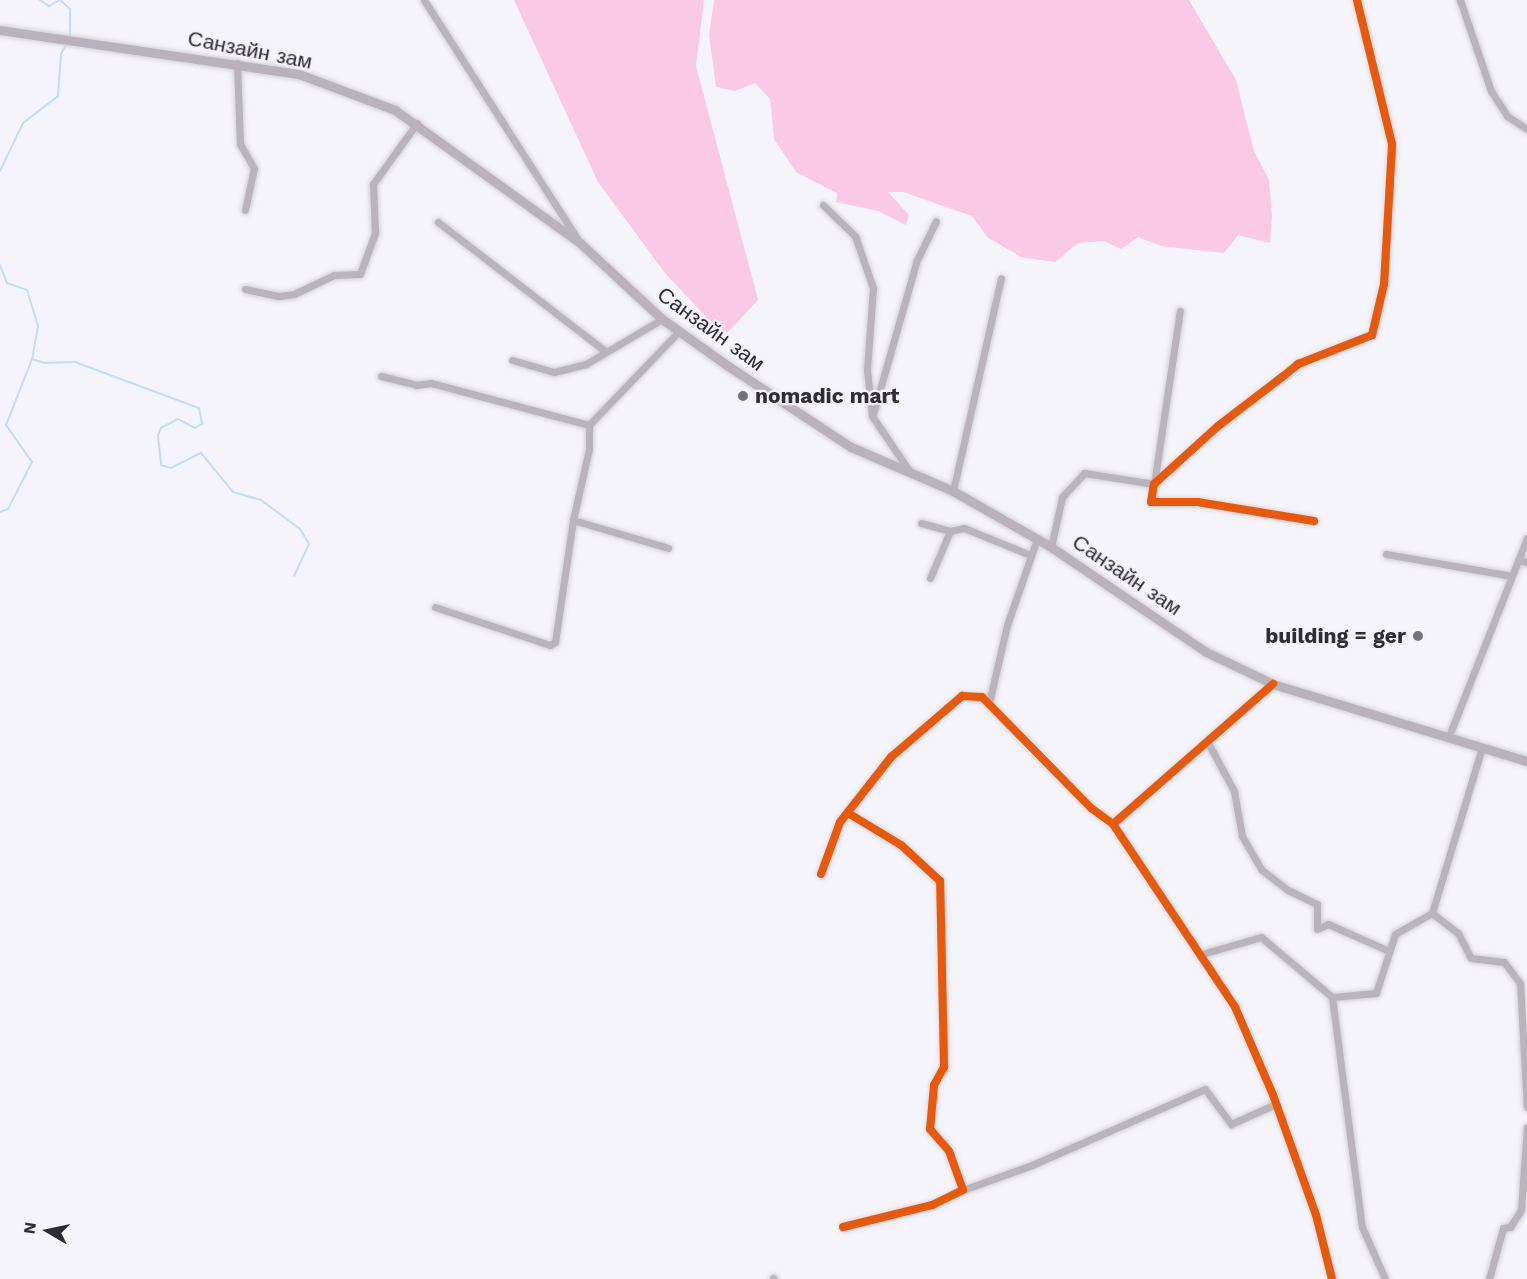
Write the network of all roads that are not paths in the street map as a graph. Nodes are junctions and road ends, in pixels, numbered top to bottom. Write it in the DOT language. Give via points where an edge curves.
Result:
graph roads {
  1 [pos="424,0"];
  2 [pos="1356,0"];
  3 [pos="1460,0"];
  4 [pos="0,30"];
  5 [pos="237,63"];
  6 [pos="417,123"];
  7 [pos="1527,129"];
  8 [pos="823,205"];
  9 [pos="245,210"];
  10 [pos="936,220"];
  11 [pos="438,222"];
  12 [pos="580,243"];
  13 [pos="1001,278"];
  14 [pos="245,289"];
  15 [pos="1180,311"];
  16 [pos="662,319"];
  17 [pos="679,331"];
  18 [pos="606,352"];
  19 [pos="512,360"];
  20 [pos="381,376"];
  21 [pos="872,416"];
  22 [pos="589,425"];
  23 [pos="910,472"];
  24 [pos="1154,484"];
  25 [pos="953,491"];
  26 [pos="573,520"];
  27 [pos="1314,521"];
  28 [pos="921,523"];
  29 [pos="950,531"];
  30 [pos="1037,538"];
  31 [pos="1527,538"];
  32 [pos="1051,546"];
  33 [pos="668,548"];
  34 [pos="1028,554"];
  35 [pos="1386,554"];
  36 [pos="1518,560"];
  37 [pos="1527,562"];
  38 [pos="1512,576"];
  39 [pos="930,578"];
  40 [pos="435,607"];
  41 [pos="1273,684"];
  42 [pos="989,703"];
  43 [pos="1449,736"];
  44 [pos="1207,741"];
  45 [pos="1482,747"];
  46 [pos="1527,761"];
  47 [pos="848,813"];
  48 [pos="1113,824"];
  49 [pos="821,873"];
  50 [pos="1432,913"];
  51 [pos="1389,951"];
  52 [pos="1202,954"];
  53 [pos="1332,997"];
  54 [pos="1276,1104"];
  55 [pos="1527,1107"];
  56 [pos="1527,1128"];
  57 [pos="963,1190"];
  58 [pos="843,1227"];
  59 [pos="1332,1279"];
  60 [pos="1385,1279"];
  61 [pos="1490,1279"];
  1 -- 12 [label="street"];
  2 -- 24 [label="street" via="1392,144 1384,284 1372,335 1298,364 1218,426"];
  3 -- 7 [label="street" via="1491,91 1507,116"];
  4 -- 5 [label="main road, Санзайн зам"];
  5 -- 6 [label="main road, Санзайн зам" via="299,74 395,110"];
  5 -- 9 [label="street" via="240,144 254,168"];
  6 -- 12 [label="main road, Санзайн зам"];
  6 -- 14 [label="street" via="373,184 375,233 360,274 334,275 294,294 279,296"];
  8 -- 21 [label="street" via="855,236 873,288 867,370"];
  10 -- 21 [label="street" via="917,260"];
  11 -- 18 [label="street"];
  12 -- 16 [label="main road, Санзайн зам"];
  13 -- 25 [label="street"];
  15 -- 24 [label="street"];
  16 -- 17 [label="main road, Санзайн зам"];
  16 -- 18 [label="street"];
  17 -- 22 [label="street"];
  17 -- 23 [label="main road, Санзайн зам" via="851,447"];
  18 -- 19 [label="street" via="586,364 554,372"];
  20 -- 22 [label="street" via="416,385 431,383"];
  21 -- 23 [label="street"];
  22 -- 26 [label="street" via="589,449"];
  23 -- 25 [label="main road, Санзайн зам"];
  24 -- 27 [label="street" via="1151,502 1198,502"];
  24 -- 32 [label="street" via="1084,473 1062,497"];
  25 -- 30 [label="main road, Санзайн зам"];
  26 -- 33 [label="street"];
  26 -- 40 [label="street" via="555,642 550,645"];
  28 -- 29 [label="street"];
  29 -- 34 [label="street" via="964,528"];
  29 -- 39 [label="street"];
  30 -- 32 [label="main road, Санзайн зам"];
  30 -- 34 [label="street"];
  31 -- 36 [label="street"];
  32 -- 41 [label="main road, Санзайн зам" via="1206,652"];
  34 -- 42 [label="street"];
  35 -- 38 [label="street"];
  36 -- 37 [label="street"];
  36 -- 38 [label="street"];
  38 -- 43 [label="street"];
  41 -- 43 [label="main road, Санзайн зам"];
  41 -- 44 [label="street"];
  42 -- 47 [label="street" via="976,695 962,696 953,702 891,757"];
  42 -- 48 [label="street" via="1091,808"];
  43 -- 45 [label="main road, Санзайн зам"];
  44 -- 48 [label="street"];
  44 -- 51 [label="street" via="1234,791 1242,836 1262,870 1288,890 1317,904 1317,929 1328,924"];
  45 -- 46 [label="main road, Санзайн зам"];
  45 -- 50 [label="street"];
  47 -- 49 [label="street"];
  47 -- 57 [label="street" via="902,845 940,880 944,1067 934,1085 930,1129 950,1151"];
  48 -- 52 [label="street"];
  50 -- 51 [label="street" via="1395,934"];
  50 -- 55 [label="street" via="1458,933 1471,958 1504,962 1520,983"];
  51 -- 53 [label="street" via="1376,993"];
  52 -- 53 [label="street" via="1261,937"];
  52 -- 54 [label="street" via="1235,1007"];
  53 -- 60 [label="street" via="1362,1227"];
  54 -- 57 [label="street" via="1231,1124 1205,1089 1032,1165"];
  54 -- 59 [label="street" via="1316,1215"];
  56 -- 61 [label="street" via="1521,1210 1510,1227 1503,1228"];
  57 -- 58 [label="street" via="932,1205"];
}
